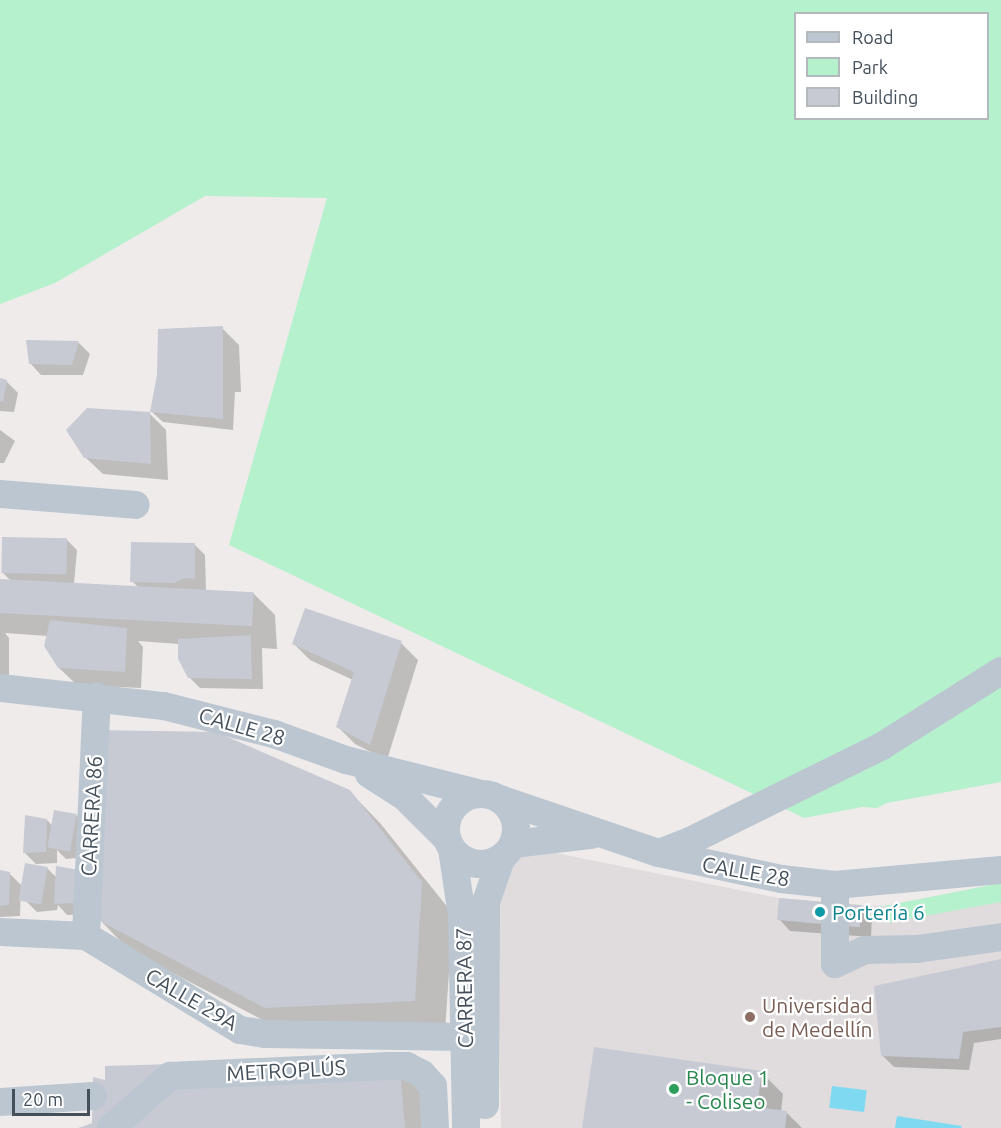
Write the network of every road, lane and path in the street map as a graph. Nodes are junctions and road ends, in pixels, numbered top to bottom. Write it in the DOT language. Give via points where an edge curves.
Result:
graph roads {
  1 [pos="0,494"];
  2 [pos="136,505"];
  3 [pos="1001,671"];
  4 [pos="0,688"];
  5 [pos="97,696"];
  6 [pos="346,760"];
  7 [pos="489,796"];
  8 [pos="610,836"];
  9 [pos="449,844"];
  10 [pos="507,851"];
  11 [pos="659,853"];
  12 [pos="1001,859"];
  13 [pos="988,872"];
  14 [pos="835,885"];
  15 [pos="0,933"];
  16 [pos="86,936"];
  17 [pos="1001,937"];
  18 [pos="464,1038"];
  19 [pos="93,1096"];
  20 [pos="0,1102"];
  21 [pos="111,1128"];
  22 [pos="435,1128"];
  23 [pos="466,1128"];
  24 [pos="485,1128"];
  1 -- 2 [label="street"];
  3 -- 11 [label="street" via="882,746"];
  4 -- 5 [label="street, CALLE 28"];
  5 -- 6 [label="street, CALLE 28" via="214,717"];
  5 -- 16 [label="street, CARRERA 86"];
  6 -- 7 [label="street, CALLE 28"];
  6 -- 9 [label="street" via="405,797"];
  7 -- 8 [label="street, CALLE 28"];
  7 -- 9 [label="street" via="467,796 451,809 447,819"];
  7 -- 10 [label="street" via="513,814 516,834"];
  8 -- 10 [label="street" via="582,834"];
  8 -- 11 [label="street, CALLE 28"];
  9 -- 10 [label="street" via="469,862 491,863"];
  9 -- 18 [label="street, CARRERA 87" via="462,916"];
  10 -- 24 [label="street, CARRERA 87" via="486,902"];
  11 -- 14 [label="street, CALLE 28" via="781,879"];
  12 -- 13 [label="street"];
  13 -- 14 [label="street, CALLE 28"];
  14 -- 17 [label="street" via="835,964 865,950 918,949"];
  15 -- 16 [label="street, CALLE 29A"];
  16 -- 18 [label="street, CALLE 29A" via="240,1030 266,1034"];
  18 -- 23 [label="street, CARRERA 87"];
  19 -- 20 [label="street"];
  21 -- 22 [label="street, METROPLÚS" via="170,1076 407,1066 433,1086"];
}
